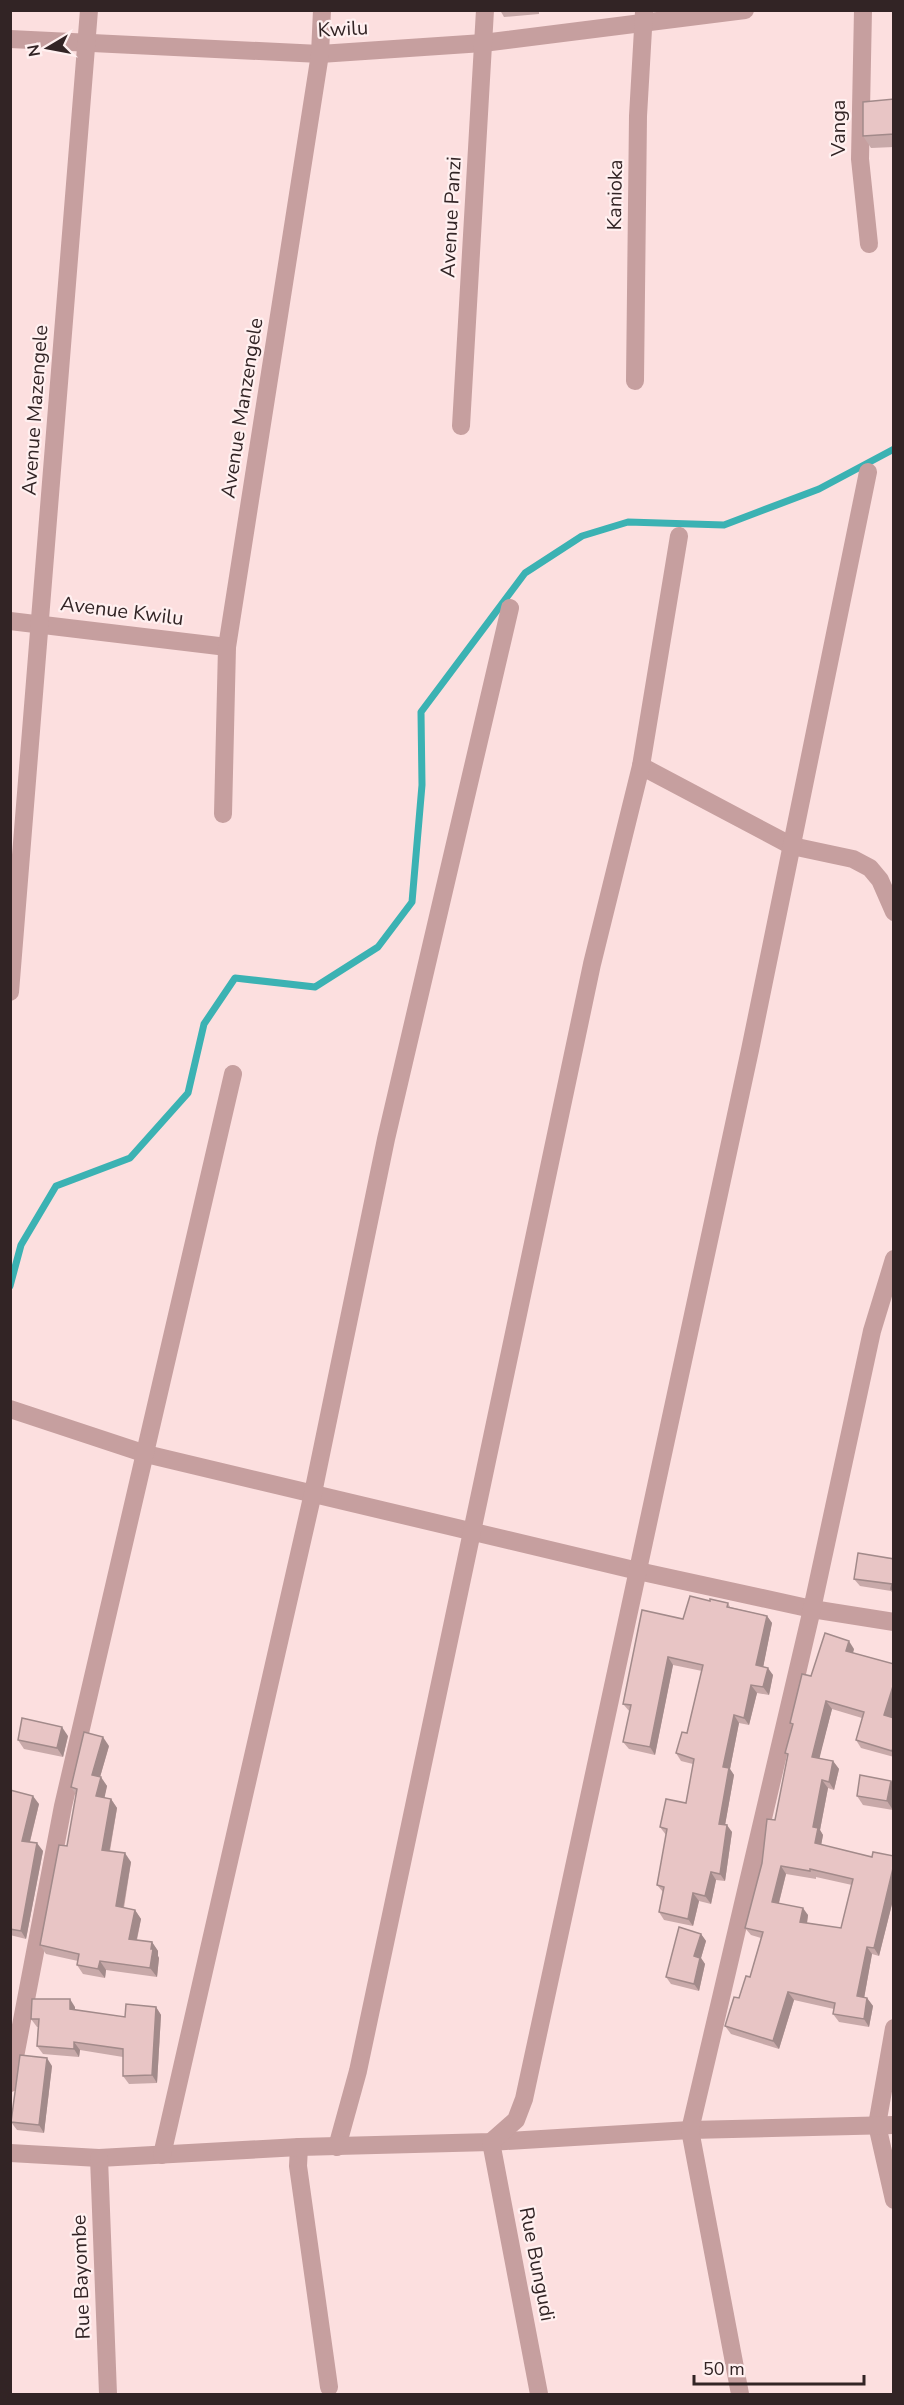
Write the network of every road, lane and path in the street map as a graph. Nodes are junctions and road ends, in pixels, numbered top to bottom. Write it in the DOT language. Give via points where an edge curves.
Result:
graph roads {
  1 [pos="89,10"];
  2 [pos="322,10"];
  3 [pos="485,10"];
  4 [pos="745,10"];
  5 [pos="863,10"];
  6 [pos="643,16"];
  7 [pos="10,39"];
  8 [pos="85,42"];
  9 [pos="483,43"];
  10 [pos="320,54"];
  11 [pos="869,244"];
  12 [pos="635,381"];
  13 [pos="461,426"];
  14 [pos="868,472"];
  15 [pos="679,536"];
  16 [pos="510,608"];
  17 [pos="10,621"];
  18 [pos="41,623"];
  19 [pos="228,647"];
  20 [pos="641,766"];
  21 [pos="223,814"];
  22 [pos="792,846"];
  23 [pos="887,880"];
  24 [pos="894,912"];
  25 [pos="10,992"];
  26 [pos="233,1074"];
  27 [pos="894,1259"];
  28 [pos="10,1409"];
  29 [pos="146,1454"];
  30 [pos="313,1493"];
  31 [pos="473,1531"];
  32 [pos="638,1571"];
  33 [pos="812,1609"];
  34 [pos="894,1622"];
  35 [pos="894,2028"];
  36 [pos="10,2083"];
  37 [pos="885,2125"];
  38 [pos="690,2130"];
  39 [pos="491,2142"];
  40 [pos="299,2147"];
  41 [pos="337,2147"];
  42 [pos="10,2153"];
  43 [pos="162,2155"];
  44 [pos="99,2158"];
  45 [pos="894,2200"];
  46 [pos="329,2387"];
  47 [pos="108,2394"];
  48 [pos="539,2394"];
  49 [pos="740,2394"];
  1 -- 8 [label="street, Avenue Mazengele"];
  2 -- 10 [label="street, Avenue Manzengele"];
  3 -- 9 [label="street, Avenue Panzi"];
  4 -- 6 [label="street, Kwilu"];
  5 -- 11 [label="street, Vanga" via="860,159"];
  6 -- 9 [label="street, Kwilu"];
  6 -- 12 [label="street, Kanioka"];
  7 -- 8 [label="street, Kwilu"];
  8 -- 10 [label="street, Kwilu"];
  8 -- 18 [label="street, Avenue Mazengele"];
  9 -- 10 [label="street, Kwilu"];
  9 -- 13 [label="street, Avenue Panzi"];
  10 -- 19 [label="street, Avenue Manzengele"];
  14 -- 22 [label="street"];
  15 -- 20 [label="street"];
  16 -- 30 [label="street" via="386,1139"];
  17 -- 18 [label="street, Avenue Kwilu"];
  18 -- 19 [label="street, Avenue Kwilu"];
  18 -- 25 [label="street, Avenue Mazengele"];
  19 -- 21 [label="street, Avenue Manzengele"];
  20 -- 22 [label="street"];
  20 -- 31 [label="street" via="592,964"];
  22 -- 23 [label="street" via="853,859"];
  22 -- 32 [label="street"];
  23 -- 24 [label="street"];
  26 -- 29 [label="street"];
  27 -- 33 [label="street" via="872,1331"];
  28 -- 29 [label="street"];
  29 -- 30 [label="street"];
  29 -- 36 [label="street" via="63,1806"];
  30 -- 31 [label="street"];
  30 -- 43 [label="street"];
  31 -- 32 [label="street"];
  31 -- 41 [label="street" via="358,2071"];
  32 -- 33 [label="street"];
  32 -- 39 [label="street" via="524,2099 516,2120"];
  33 -- 34 [label="street"];
  33 -- 38 [label="street"];
  35 -- 37 [label="street"];
  37 -- 38 [label="street"];
  37 -- 45 [label="street"];
  38 -- 39 [label="street"];
  38 -- 49 [label="street"];
  39 -- 41 [label="street"];
  39 -- 48 [label="street, Rue Bungudi"];
  40 -- 41 [label="street"];
  40 -- 43 [label="street"];
  40 -- 46 [label="street" via="298,2166"];
  42 -- 44 [label="street"];
  43 -- 44 [label="street"];
  44 -- 47 [label="street, Rue Bayombe"];
}
